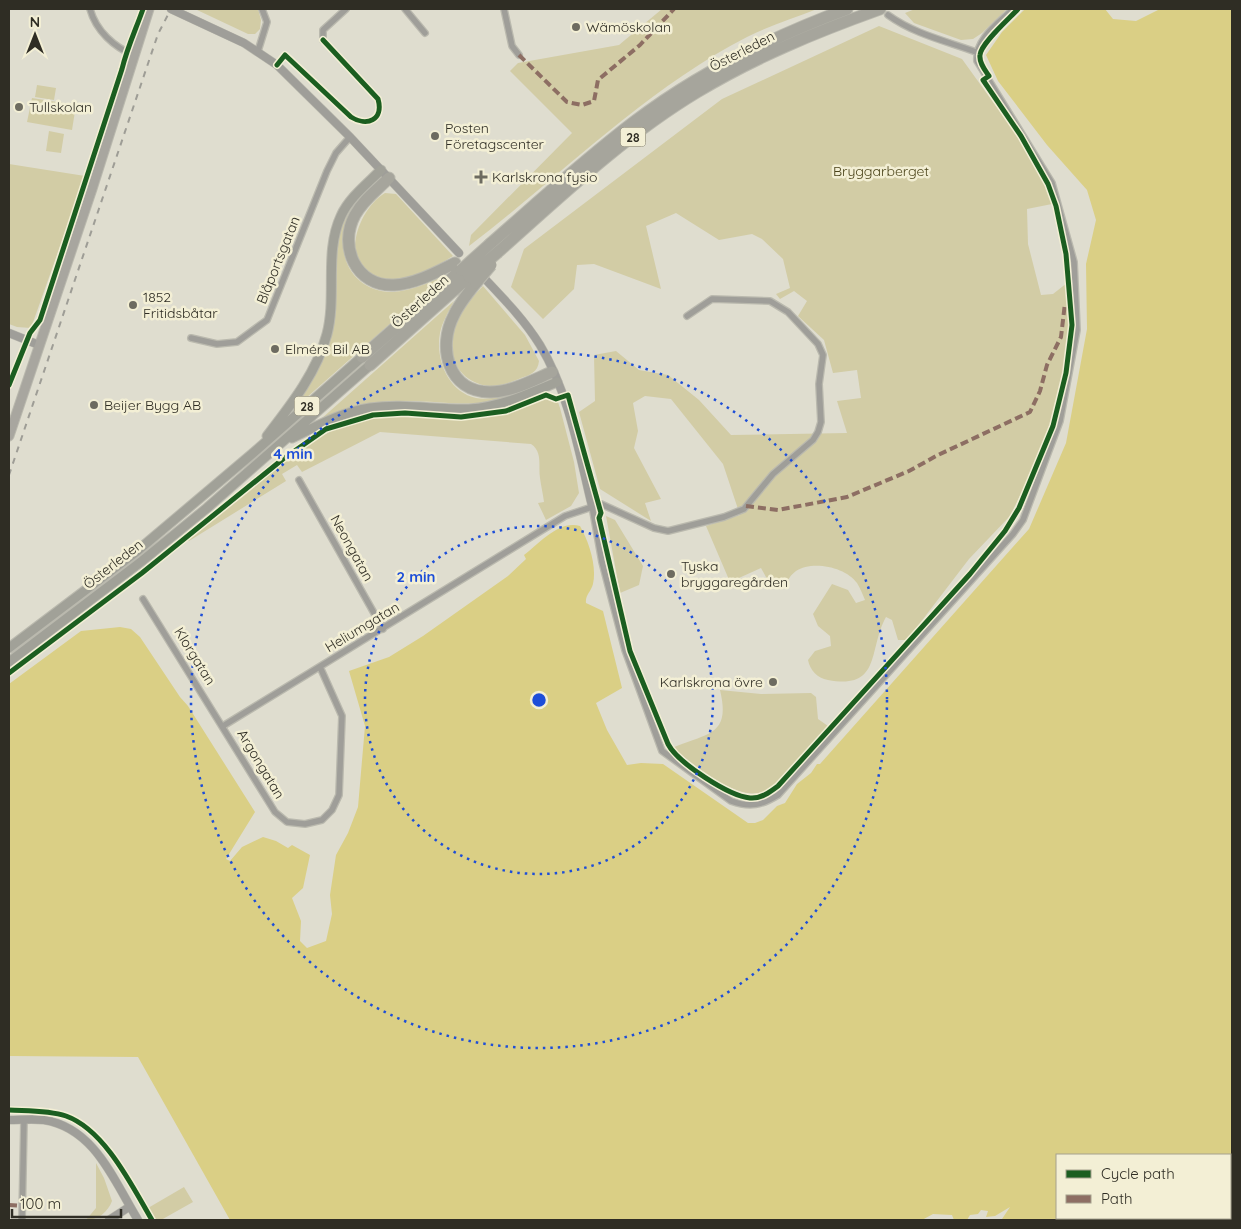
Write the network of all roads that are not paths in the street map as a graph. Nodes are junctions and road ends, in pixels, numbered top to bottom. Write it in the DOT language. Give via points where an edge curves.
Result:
graph roads {
  1 [pos="90,9"];
  2 [pos="171,9"];
  3 [pos="262,9"];
  4 [pos="346,9"];
  5 [pos="405,9"];
  6 [pos="504,9"];
  7 [pos="847,9"];
  8 [pos="1013,9"];
  9 [pos="148,10"];
  10 [pos="884,12"];
  11 [pos="425,33"];
  12 [pos="323,40"];
  13 [pos="258,51"];
  14 [pos="976,52"];
  15 [pos="519,55"];
  16 [pos="135,56"];
  17 [pos="350,137"];
  18 [pos="385,174"];
  19 [pos="493,250"];
  20 [pos="468,271"];
  21 [pos="687,316"];
  22 [pos="9,333"];
  23 [pos="191,338"];
  24 [pos="40,345"];
  25 [pos="366,361"];
  26 [pos="555,377"];
  27 [pos="9,436"];
  28 [pos="282,442"];
  29 [pos="252,454"];
  30 [pos="299,480"];
  31 [pos="592,506"];
  32 [pos="143,599"];
  33 [pos="383,629"];
  34 [pos="9,648"];
  35 [pos="9,662"];
  36 [pos="320,667"];
  37 [pos="224,726"];
  38 [pos="9,1120"];
  39 [pos="24,1120"];
  40 [pos="130,1207"];
  41 [pos="23,1220"];
  42 [pos="109,1220"];
  43 [pos="138,1220"];
  1 -- 16 [label="street" via="98,28"];
  2 -- 13 [label="street"];
  3 -- 13 [label="street" via="267,22"];
  4 -- 12 [label="street" via="323,30"];
  5 -- 11 [label="street"];
  6 -- 15 [label="street" via="512,46"];
  7 -- 19 [label="highway, Österleden / 28" via="751,49 657,105 585,162"];
  8 -- 14 [label="street" via="984,38"];
  9 -- 16 [label="main road"];
  10 -- 14 [label="street" via="918,32"];
  10 -- 19 [label="highway, Österleden / 28" via="814,33 695,93 590,172 509,242"];
  13 -- 17 [label="street" via="294,81"];
  14 -- 31 [label="street" via="986,78 1052,183 1074,262 1077,330 1060,421 1023,520 1013,534 778,795 766,803 742,805 732,801 662,751 625,650 602,562"];
  16 -- 24 [label="main road"];
  17 -- 18 [label="street"];
  17 -- 23 [label="street, Blåportsgatan" via="336,153 327,171 267,320 237,342 217,344"];
  18 -- 20 [label="street"];
  18 -- 20 [label="highway" via="350,228 348,250 357,270 379,284 395,285"];
  18 -- 29 [label="main road" via="346,207 337,227 330,317 319,358 288,409"];
  19 -- 20 [label="highway, Österleden / 28, bridge"];
  19 -- 20 [label="highway, bridge"];
  20 -- 25 [label="highway, Österleden / 28"];
  20 -- 26 [label="street" via="518,314 541,346"];
  20 -- 26 [label="highway" via="447,334 447,361 456,378 472,389 491,392"];
  21 -- 31 [label="street" via="712,299 770,301 788,312 818,344 823,355 818,432 773,474 744,509 724,517 668,530 654,528 608,506"];
  22 -- 24 [label="street"];
  24 -- 27 [label="main road"];
  25 -- 28 [label="main road, Österleden / 28"];
  25 -- 29 [label="main road, Österleden / 28"];
  26 -- 28 [label="main road" via="516,399 481,408 399,406 356,410"];
  26 -- 31 [label="street" via="569,416"];
  28 -- 35 [label="main road, Österleden / 28" via="142,561"];
  29 -- 34 [label="main road, Österleden / 28" via="136,552"];
  30 -- 33 [label="street, Neongatan"];
  31 -- 33 [label="street, Heliumgatan" via="565,516"];
  32 -- 37 [label="street, Klorgatan"];
  33 -- 36 [label="street, Heliumgatan"];
  36 -- 37 [label="street, Heliumgatan"];
  36 -- 37 [label="street, Argongatan" via="342,716 339,794 332,810 322,820 305,824 287,822 275,812"];
  38 -- 39 [label="street"];
  39 -- 40 [label="street" via="44,1120 67,1127 87,1141 100,1156"];
  39 -- 41 [label="street"];
  40 -- 42 [label="street"];
  40 -- 43 [label="street"];
}
